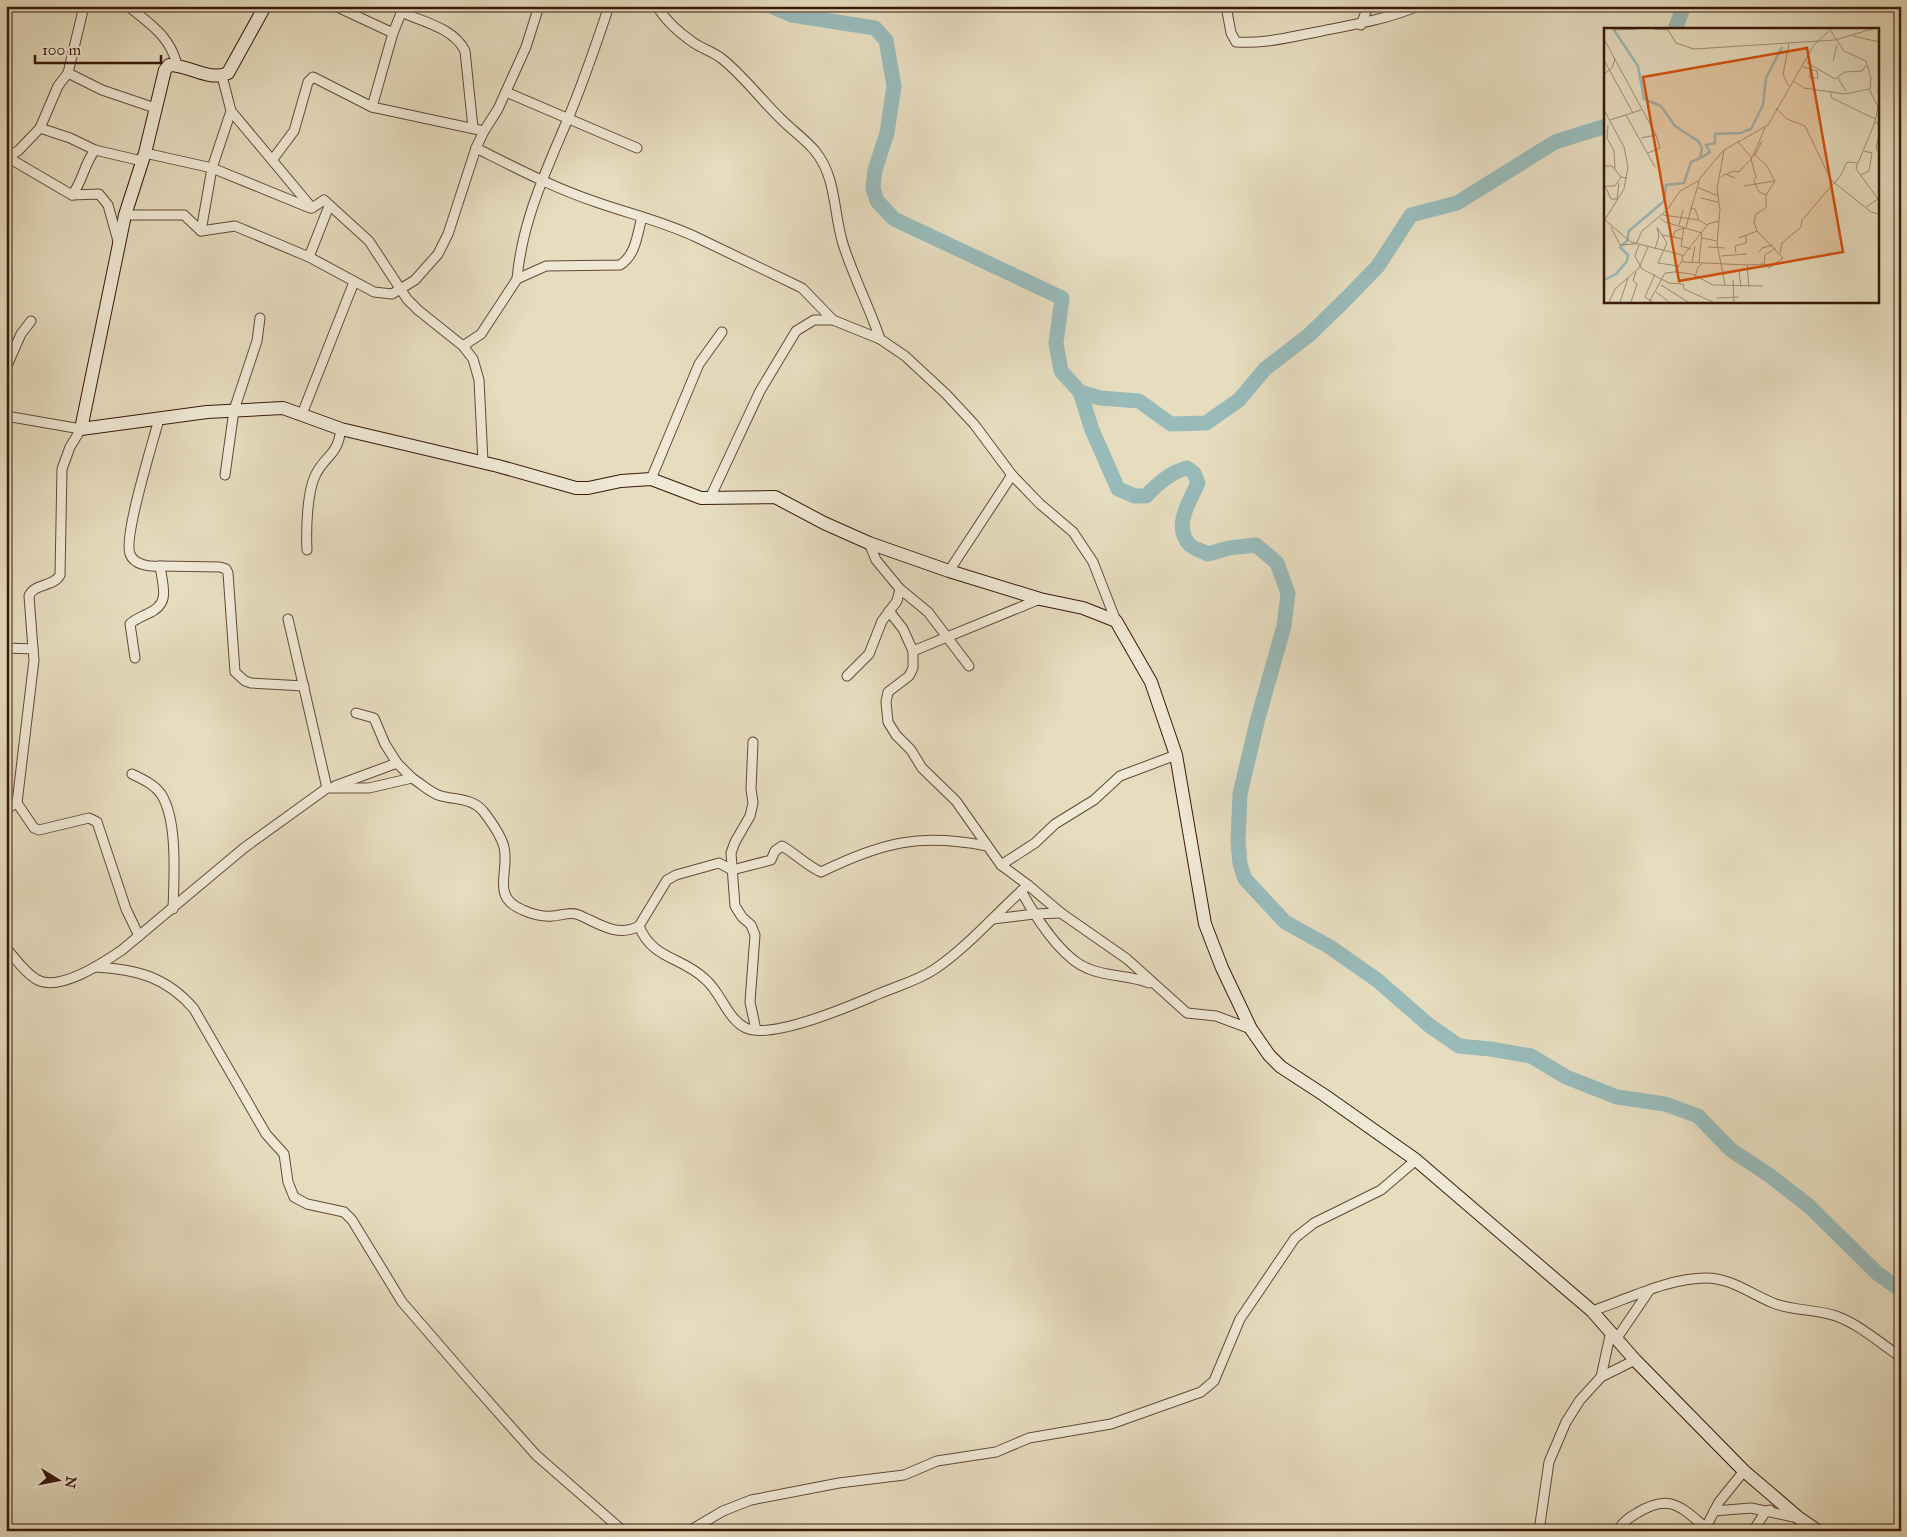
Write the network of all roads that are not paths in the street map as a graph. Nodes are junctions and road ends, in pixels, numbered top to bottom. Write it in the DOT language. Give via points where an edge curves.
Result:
graph roads {
  1 [pos="84,6"];
  2 [pos="265,6"];
  3 [pos="335,6"];
  4 [pos="539,6"];
  5 [pos="609,6"];
  6 [pos="657,6"];
  7 [pos="1226,6"];
  8 [pos="1368,6"];
  9 [pos="1418,6"];
  10 [pos="134,8"];
  11 [pos="402,9"];
  12 [pos="1361,25"];
  13 [pos="393,34"];
  14 [pos="177,65"];
  15 [pos="68,73"];
  16 [pos="222,76"];
  17 [pos="506,92"];
  18 [pos="372,107"];
  19 [pos="155,108"];
  20 [pos="231,111"];
  21 [pos="568,119"];
  22 [pos="40,128"];
  23 [pos="473,128"];
  24 [pos="484,131"];
  25 [pos="476,148"];
  26 [pos="637,148"];
  27 [pos="95,150"];
  28 [pos="7,156"];
  29 [pos="144,157"];
  30 [pos="272,159"];
  31 [pos="212,168"];
  32 [pos="541,181"];
  33 [pos="72,195"];
  34 [pos="329,206"];
  35 [pos="312,208"];
  36 [pos="125,215"];
  37 [pos="642,217"];
  38 [pos="201,231"];
  39 [pos="119,244"];
  40 [pos="309,257"];
  41 [pos="517,279"];
  42 [pos="354,282"];
  43 [pos="400,289"];
  44 [pos="260,318"];
  45 [pos="833,320"];
  46 [pos="31,321"];
  47 [pos="722,332"];
  48 [pos="880,339"];
  49 [pos="463,346"];
  50 [pos="6,368"];
  51 [pos="234,410"];
  52 [pos="302,414"];
  53 [pos="6,416"];
  54 [pos="159,419"];
  55 [pos="81,429"];
  56 [pos="341,429"];
  57 [pos="482,462"];
  58 [pos="1012,475"];
  59 [pos="225,476"];
  60 [pos="651,480"];
  61 [pos="710,498"];
  62 [pos="869,543"];
  63 [pos="307,550"];
  64 [pos="160,566"];
  65 [pos="949,571"];
  66 [pos="900,589"];
  67 [pos="1040,599"];
  68 [pos="888,611"];
  69 [pos="288,619"];
  70 [pos="1116,621"];
  71 [pos="945,637"];
  72 [pos="6,648"];
  73 [pos="33,648"];
  74 [pos="913,651"];
  75 [pos="135,658"];
  76 [pos="969,666"];
  77 [pos="847,676"];
  78 [pos="304,686"];
  79 [pos="356,713"];
  80 [pos="753,742"];
  81 [pos="1176,755"];
  82 [pos="397,763"];
  83 [pos="132,774"];
  84 [pos="412,778"];
  85 [pos="330,788"];
  86 [pos="17,803"];
  87 [pos="6,809"];
  88 [pos="987,846"];
  89 [pos="1001,865"];
  90 [pos="732,870"];
  91 [pos="1028,884"];
  92 [pos="1020,891"];
  93 [pos="173,909"];
  94 [pos="1034,914"];
  95 [pos="1061,914"];
  96 [pos="993,919"];
  97 [pos="639,926"];
  98 [pos="139,936"];
  99 [pos="6,948"];
  100 [pos="95,967"];
  101 [pos="1154,985"];
  102 [pos="1251,1029"];
  103 [pos="756,1030"];
  104 [pos="1416,1160"];
  105 [pos="1649,1291"];
  106 [pos="1592,1311"];
  107 [pos="1614,1335"];
  108 [pos="1901,1357"];
  109 [pos="1635,1360"];
  110 [pos="1602,1377"];
  111 [pos="1744,1470"];
  112 [pos="1785,1506"];
  113 [pos="1714,1511"];
  114 [pos="1766,1511"];
  115 [pos="1799,1518"];
  116 [pos="1704,1529"];
  117 [pos="623,1531"];
  118 [pos="689,1531"];
  119 [pos="1539,1531"];
  120 [pos="1618,1531"];
  121 [pos="1753,1531"];
  122 [pos="1818,1531"];
  1 -- 15 [label="street"];
  2 -- 16 [label="street" via="232,67"];
  3 -- 13 [label="street"];
  4 -- 17 [label="street" via="526,47"];
  5 -- 21 [label="street"];
  6 -- 48 [label="street" via="693,42 741,74 817,153 828,171 852,272"];
  7 -- 12 [label="street" via="1230,33 1236,42 1276,41"];
  8 -- 12 [label="street"];
  9 -- 12 [label="street"];
  10 -- 14 [label="street" via="169,43"];
  11 -- 13 [label="street"];
  11 -- 23 [label="street" via="445,30 461,42 465,51"];
  13 -- 18 [label="street"];
  14 -- 16 [label="street"];
  14 -- 19 [label="street" via="170,65 165,70"];
  15 -- 19 [label="street" via="102,90"];
  15 -- 22 [label="street" via="58,86"];
  16 -- 20 [label="street"];
  17 -- 21 [label="street"];
  17 -- 24 [label="street"];
  18 -- 23 [label="street"];
  18 -- 30 [label="street" via="316,77 310,78 294,131"];
  19 -- 29 [label="street"];
  20 -- 30 [label="street"];
  20 -- 31 [label="street"];
  21 -- 26 [label="street"];
  21 -- 32 [label="street"];
  22 -- 27 [label="street"];
  22 -- 28 [label="street" via="20,150"];
  23 -- 24 [label="street"];
  24 -- 25 [label="street"];
  25 -- 32 [label="street"];
  25 -- 43 [label="street" via="448,234 438,254 425,272"];
  27 -- 29 [label="street"];
  27 -- 33 [label="street"];
  28 -- 33 [label="street"];
  29 -- 31 [label="street"];
  29 -- 36 [label="street"];
  30 -- 35 [label="street"];
  31 -- 35 [label="street"];
  31 -- 38 [label="street"];
  32 -- 37 [label="street"];
  32 -- 41 [label="street" via="519,253"];
  33 -- 39 [label="street" via="99,194 103,198"];
  34 -- 35 [label="street" via="324,200"];
  34 -- 40 [label="street"];
  34 -- 43 [label="street" via="369,241"];
  36 -- 38 [label="street" via="184,216"];
  36 -- 39 [label="street"];
  37 -- 41 [label="street" via="633,252 620,265 546,266"];
  37 -- 45 [label="street" via="681,230 802,288"];
  38 -- 40 [label="street" via="235,226"];
  39 -- 55 [label="street"];
  40 -- 42 [label="street"];
  41 -- 49 [label="street" via="481,334"];
  42 -- 43 [label="street" via="380,294 392,294"];
  42 -- 52 [label="street"];
  43 -- 49 [label="street" via="418,310"];
  44 -- 51 [label="street" via="257,341"];
  45 -- 48 [label="street"];
  45 -- 61 [label="street" via="814,320 796,331 760,391"];
  46 -- 50 [label="street" via="21,334"];
  47 -- 60 [label="street" via="699,364"];
  48 -- 58 [label="street" via="905,356 946,394 974,424"];
  49 -- 57 [label="street" via="478,369"];
  51 -- 52 [label="street" via="283,408"];
  51 -- 54 [label="street"];
  51 -- 59 [label="street"];
  52 -- 56 [label="street"];
  53 -- 55 [label="street"];
  54 -- 55 [label="street"];
  54 -- 64 [label="street" via="128,548 136,561 146,566"];
  55 -- 73 [label="street" via="62,469 60,575 29,596"];
  56 -- 57 [label="street"];
  56 -- 63 [label="street" via="339,444 313,482"];
  57 -- 60 [label="street" via="576,488"];
  58 -- 65 [label="street"];
  58 -- 70 [label="street" via="1073,532 1093,562"];
  60 -- 61 [label="street" via="688,494"];
  61 -- 62 [label="street" via="775,497"];
  62 -- 65 [label="street"];
  62 -- 66 [label="street" via="876,560"];
  64 -- 75 [label="street" via="164,594 162,604 159,609 130,624"];
  64 -- 78 [label="street" via="226,569 235,672 251,683"];
  65 -- 67 [label="street"];
  66 -- 68 [label="street" via="897,601"];
  66 -- 71 [label="street" via="928,612"];
  67 -- 70 [label="street" via="1083,608"];
  67 -- 71 [label="street"];
  68 -- 74 [label="street" via="903,629"];
  68 -- 77 [label="street" via="869,654"];
  69 -- 78 [label="street"];
  70 -- 81 [label="street" via="1151,682"];
  71 -- 74 [label="street"];
  71 -- 76 [label="street"];
  72 -- 73 [label="street"];
  73 -- 86 [label="street"];
  74 -- 88 [label="street" via="913,668 909,676 888,692 888,722 922,768 956,801"];
  78 -- 85 [label="street"];
  79 -- 82 [label="street" via="369,715 378,723 385,744"];
  80 -- 90 [label="street" via="753,803 750,816 731,852"];
  81 -- 89 [label="street" via="1120,776 1094,800 1055,824 1035,843"];
  81 -- 102 [label="street" via="1205,924"];
  82 -- 84 [label="street"];
  82 -- 85 [label="street"];
  83 -- 93 [label="street" via="161,794 168,813 174,855"];
  84 -- 85 [label="street" via="369,788"];
  84 -- 97 [label="street" via="430,791 474,803 482,810 504,848 503,892 507,900 521,910 552,916 575,913 615,930 631,930"];
  85 -- 93 [label="street" via="244,848"];
  86 -- 87 [label="street"];
  86 -- 98 [label="street" via="36,829 90,818 97,822 126,909"];
  88 -- 89 [label="street"];
  88 -- 90 [label="street" via="940,839 883,845 821,872 782,846 771,860"];
  89 -- 91 [label="street"];
  90 -- 97 [label="street" via="720,863 671,877"];
  90 -- 103 [label="street" via="736,906 755,935 750,1002"];
  91 -- 92 [label="street"];
  91 -- 95 [label="street"];
  92 -- 94 [label="street"];
  92 -- 96 [label="street"];
  93 -- 98 [label="street"];
  94 -- 95 [label="street"];
  94 -- 96 [label="street"];
  94 -- 101 [label="street" via="1073,960 1089,969 1133,976"];
  95 -- 101 [label="street" via="1127,959"];
  96 -- 103 [label="street" via="936,968 914,981 820,1018"];
  97 -- 103 [label="street" via="642,936 654,950 706,979 738,1024"];
  98 -- 100 [label="street"];
  99 -- 100 [label="street" via="26,971 41,981 71,978"];
  100 -- 117 [label="street" via="142,973 182,995 194,1009 266,1134 284,1154 294,1197 307,1204 339,1210 352,1220 402,1302 473,1384 536,1455"];
  101 -- 102 [label="street" via="1187,1013 1216,1016"];
  102 -- 104 [label="street" via="1281,1068"];
  104 -- 106 [label="street"];
  104 -- 118 [label="street" via="1381,1190 1314,1223 1295,1238 1240,1318 1214,1381 1201,1392 1112,1424 1029,1438 996,1452 930,1463 904,1475 839,1483 751,1500 723,1511"];
  105 -- 106 [label="street"];
  105 -- 107 [label="street"];
  105 -- 108 [label="street" via="1706,1278 1730,1283 1783,1306 1844,1319"];
  106 -- 107 [label="street"];
  107 -- 109 [label="street"];
  107 -- 110 [label="street"];
  109 -- 110 [label="street"];
  109 -- 111 [label="street"];
  110 -- 119 [label="street" via="1580,1400 1555,1443 1549,1462"];
  111 -- 112 [label="street"];
  111 -- 113 [label="street"];
  112 -- 114 [label="street"];
  112 -- 115 [label="street"];
  113 -- 114 [label="street" via="1751,1508"];
  113 -- 116 [label="street"];
  114 -- 115 [label="street"];
  114 -- 121 [label="street"];
  115 -- 122 [label="street"];
  116 -- 120 [label="street" via="1679,1506 1668,1502 1630,1517"];
}
